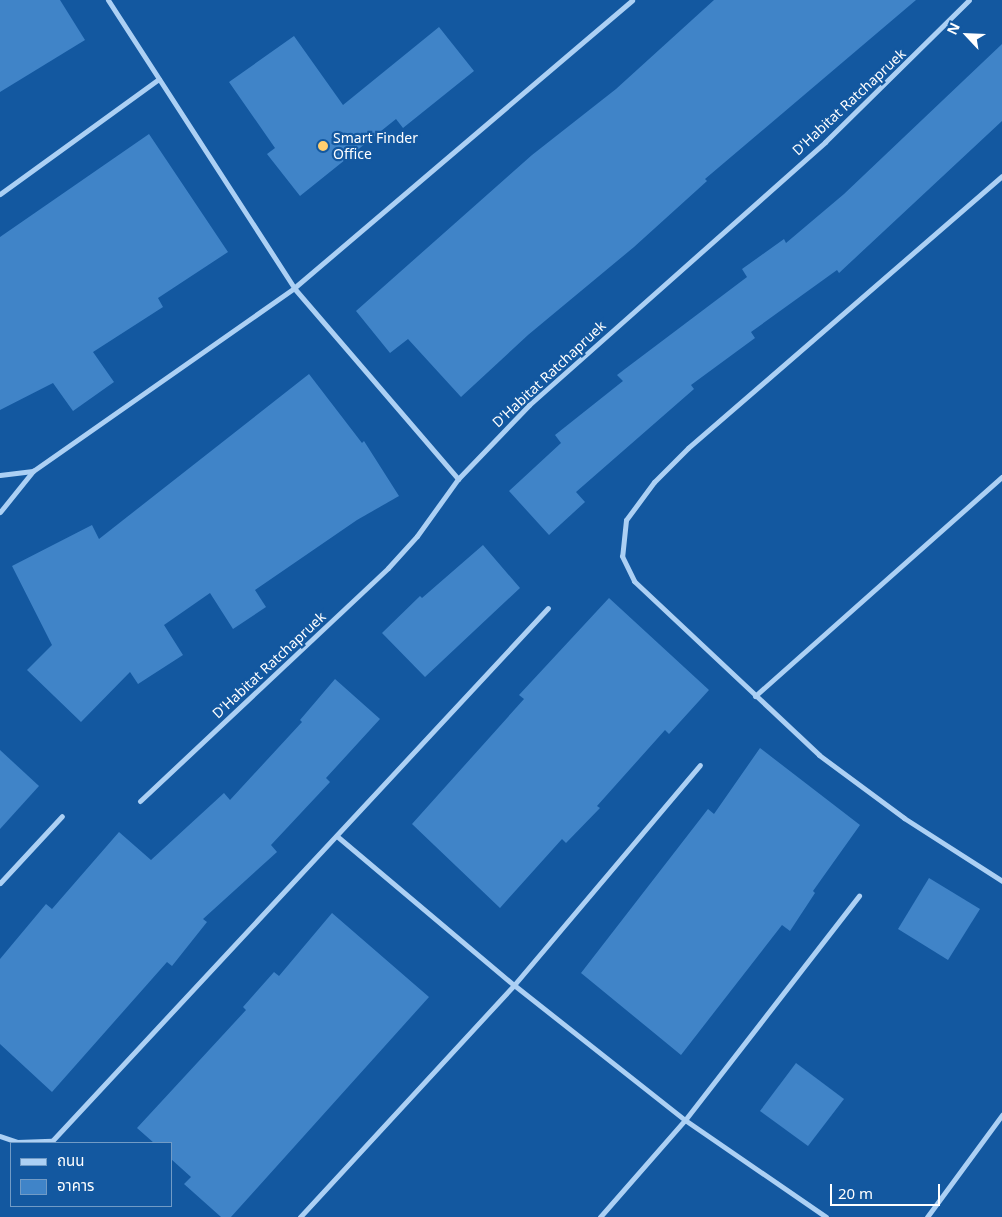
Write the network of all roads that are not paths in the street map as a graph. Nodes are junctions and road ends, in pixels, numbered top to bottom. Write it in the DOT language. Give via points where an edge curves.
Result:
graph roads {
  1 [pos="108,0"];
  2 [pos="632,0"];
  3 [pos="969,0"];
  4 [pos="159,79"];
  5 [pos="1002,176"];
  6 [pos="0,194"];
  7 [pos="294,288"];
  8 [pos="33,471"];
  9 [pos="0,476"];
  10 [pos="1002,477"];
  11 [pos="458,479"];
  12 [pos="0,512"];
  13 [pos="548,608"];
  14 [pos="756,696"];
  15 [pos="700,764"];
  16 [pos="140,801"];
  17 [pos="62,816"];
  18 [pos="338,837"];
  19 [pos="1002,881"];
  20 [pos="0,883"];
  21 [pos="859,896"];
  22 [pos="514,985"];
  23 [pos="1002,1115"];
  24 [pos="685,1120"];
  25 [pos="0,1136"];
  26 [pos="300,1217"];
  27 [pos="600,1217"];
  28 [pos="826,1217"];
  29 [pos="926,1217"];
  1 -- 4 [label="street"];
  2 -- 7 [label="street"];
  3 -- 11 [label="street, D'Habitat Ratchapruek" via="825,142 529,405"];
  4 -- 6 [label="street"];
  4 -- 7 [label="street"];
  5 -- 14 [label="street" via="688,448 654,482 626,520 622,556 634,581"];
  7 -- 8 [label="street"];
  7 -- 11 [label="street"];
  8 -- 9 [label="street"];
  8 -- 12 [label="street"];
  10 -- 14 [label="street"];
  11 -- 16 [label="street, D'Habitat Ratchapruek" via="417,536 388,568"];
  13 -- 18 [label="street"];
  14 -- 19 [label="street" via="819,755 904,818"];
  15 -- 22 [label="street"];
  17 -- 20 [label="street"];
  18 -- 22 [label="street"];
  18 -- 25 [label="street" via="52,1141 17,1142"];
  21 -- 24 [label="street"];
  22 -- 24 [label="street"];
  22 -- 26 [label="street"];
  23 -- 29 [label="street"];
  24 -- 27 [label="street"];
  24 -- 28 [label="street"];
}
